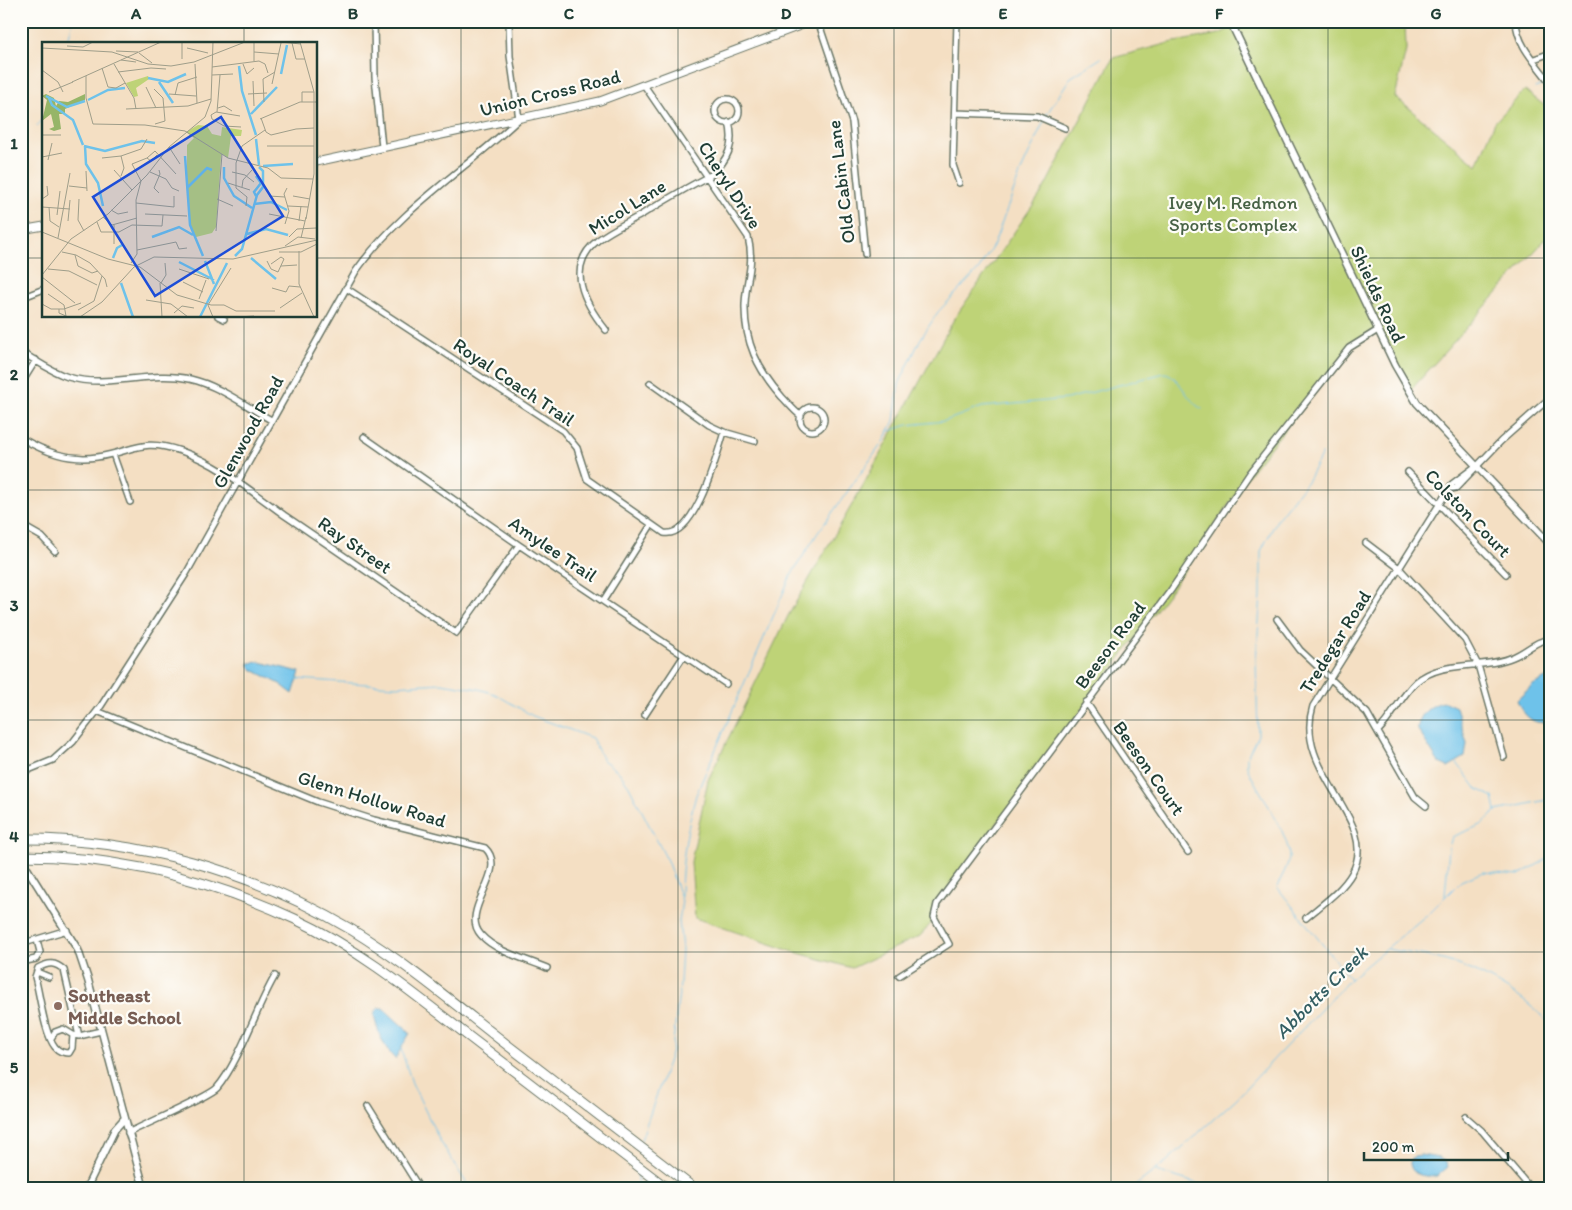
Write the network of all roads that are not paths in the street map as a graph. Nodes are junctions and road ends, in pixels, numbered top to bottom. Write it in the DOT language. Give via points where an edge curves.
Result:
graph roads {
  1 [pos="374,21"];
  2 [pos="509,21"];
  3 [pos="813,21"];
  4 [pos="818,21"];
  5 [pos="957,21"];
  6 [pos="1230,21"];
  7 [pos="1516,21"];
  8 [pos="1551,53"];
  9 [pos="1534,59"];
  10 [pos="1551,84"];
  11 [pos="644,85"];
  12 [pos="955,113"];
  13 [pos="519,119"];
  14 [pos="729,122"];
  15 [pos="1065,128"];
  16 [pos="382,147"];
  17 [pos="318,162"];
  18 [pos="708,177"];
  19 [pos="959,183"];
  20 [pos="42,226"];
  21 [pos="21,230"];
  22 [pos="865,254"];
  23 [pos="346,288"];
  24 [pos="42,290"];
  25 [pos="21,298"];
  26 [pos="606,330"];
  27 [pos="1378,330"];
  28 [pos="21,352"];
  29 [pos="36,360"];
  30 [pos="650,383"];
  31 [pos="21,384"];
  32 [pos="1551,397"];
  33 [pos="801,416"];
  34 [pos="272,420"];
  35 [pos="724,432"];
  36 [pos="21,438"];
  37 [pos="364,438"];
  38 [pos="755,441"];
  39 [pos="113,454"];
  40 [pos="1476,466"];
  41 [pos="1408,472"];
  42 [pos="237,482"];
  43 [pos="130,502"];
  44 [pos="1440,504"];
  45 [pos="21,525"];
  46 [pos="650,525"];
  47 [pos="1366,543"];
  48 [pos="519,545"];
  49 [pos="1551,545"];
  50 [pos="54,551"];
  51 [pos="1399,568"];
  52 [pos="1506,574"];
  53 [pos="603,601"];
  54 [pos="1277,619"];
  55 [pos="1551,639"];
  56 [pos="683,657"];
  57 [pos="1478,665"];
  58 [pos="1330,678"];
  59 [pos="726,684"];
  60 [pos="1086,702"];
  61 [pos="97,711"];
  62 [pos="645,715"];
  63 [pos="1378,731"];
  64 [pos="1504,757"];
  65 [pos="21,773"];
  66 [pos="1426,806"];
  67 [pos="21,839"];
  68 [pos="1188,852"];
  69 [pos="21,857"];
  70 [pos="1306,918"];
  71 [pos="67,930"];
  72 [pos="37,940"];
  73 [pos="21,944"];
  74 [pos="21,962"];
  75 [pos="547,968"];
  76 [pos="36,972"];
  77 [pos="275,976"];
  78 [pos="899,976"];
  79 [pos="50,977"];
  80 [pos="102,1031"];
  81 [pos="73,1035"];
  82 [pos="79,1036"];
  83 [pos="51,1038"];
  84 [pos="368,1106"];
  85 [pos="1466,1117"];
  86 [pos="124,1119"];
  87 [pos="128,1132"];
  88 [pos="86,1189"];
  89 [pos="144,1189"];
  90 [pos="420,1189"];
  91 [pos="668,1189"];
  92 [pos="695,1189"];
  93 [pos="1531,1189"];
  1 -- 16 [label="street" via="375,77"];
  2 -- 13 [label="street" via="510,56"];
  3 -- 11 [label="main road, Union Cross Road"];
  4 -- 22 [label="street, Old Cabin Lane" via="852,122"];
  5 -- 12 [label="street"];
  6 -- 27 [label="street, Shields Road"];
  7 -- 9 [label="street" via="1522,45"];
  8 -- 9 [label="street"];
  9 -- 10 [label="street"];
  11 -- 13 [label="main road, Union Cross Road" via="600,101"];
  11 -- 18 [label="street, Cheryl Drive"];
  12 -- 15 [label="street" via="1037,116"];
  12 -- 19 [label="street" via="953,165"];
  13 -- 16 [label="main road, Union Cross Road"];
  13 -- 23 [label="street, Glenwood Road" via="390,229 366,256"];
  14 -- 14 [label="street" via="736,119 739,112 737,104 727,99 717,105 716,112 719,119"];
  14 -- 18 [label="street, Micol Lane" via="732,135 728,154 723,164"];
  16 -- 17 [label="main road, Union Cross Road"];
  18 -- 26 [label="street, Micol Lane" via="600,238 590,248 581,272 581,289 590,309"];
  18 -- 33 [label="street, Cheryl Drive" via="739,221 749,244 752,259 745,324 751,350 771,385"];
  20 -- 21 [label="main road"];
  23 -- 34 [label="street, Glenwood Road"];
  23 -- 46 [label="street, Royal Coach Trail" via="564,431 577,448 587,479"];
  24 -- 25 [label="street"];
  27 -- 40 [label="street, Shields Road" via="1412,397"];
  27 -- 60 [label="street, Beeson Road" via="1349,348 1315,390 1250,474 1171,590"];
  28 -- 29 [label="street"];
  29 -- 31 [label="street"];
  29 -- 34 [label="street" via="60,375 85,380 164,376 197,381"];
  30 -- 35 [label="street"];
  32 -- 40 [label="street, Tredegar Road"];
  33 -- 33 [label="street" via="804,427 810,430 823,424 822,412 816,408 808,408"];
  34 -- 42 [label="street, Glenwood Road"];
  35 -- 38 [label="street"];
  35 -- 46 [label="street, Royal Coach Trail" via="707,486 687,519 670,534"];
  36 -- 39 [label="street, Ray Street" via="49,453 72,457"];
  37 -- 48 [label="street, Amylee Trail"];
  39 -- 42 [label="street, Ray Street" via="140,445 162,446 192,455"];
  39 -- 43 [label="street"];
  40 -- 44 [label="street, Tredegar Road"];
  40 -- 49 [label="street, Shields Road"];
  41 -- 44 [label="street, Colston Court"];
  42 -- 48 [label="street, Ray Street" via="456,634"];
  42 -- 61 [label="street, Glenwood Road" via="186,574"];
  44 -- 51 [label="street, Tredegar Road"];
  44 -- 52 [label="street, Colston Court"];
  45 -- 50 [label="street" via="42,537"];
  46 -- 53 [label="street"];
  47 -- 51 [label="street"];
  48 -- 53 [label="street, Amylee Trail"];
  51 -- 57 [label="street" via="1458,630"];
  51 -- 58 [label="street, Tredegar Road"];
  53 -- 56 [label="street, Amylee Trail"];
  54 -- 58 [label="street" via="1294,643"];
  55 -- 57 [label="street" via="1513,657"];
  56 -- 59 [label="street, Amylee Trail"];
  56 -- 62 [label="street"];
  57 -- 63 [label="street" via="1439,669 1427,675 1407,692"];
  57 -- 64 [label="street"];
  58 -- 63 [label="street" via="1367,713"];
  58 -- 70 [label="street, Tredegar Road" via="1310,713 1310,744 1354,827 1358,854 1348,879"];
  60 -- 68 [label="street, Beeson Court"];
  60 -- 78 [label="street, Beeson Road" via="937,904 934,916 949,944"];
  61 -- 65 [label="street, Glenwood Road" via="73,742 53,760"];
  61 -- 75 [label="street, Glenn Hollow Road" via="318,802 485,848 492,868 476,911 477,930 490,942"];
  63 -- 66 [label="street" via="1415,797"];
  67 -- 92 [label="highway" via="53,838 131,847 208,865 296,901 352,931 422,978"];
  69 -- 71 [label="street"];
  69 -- 91 [label="highway" via="56,856 141,867 222,888 297,920 369,962"];
  71 -- 72 [label="street"];
  71 -- 80 [label="street" via="81,957"];
  72 -- 73 [label="street"];
  72 -- 74 [label="street" via="40,952 36,959"];
  76 -- 79 [label="street"];
  76 -- 82 [label="street" via="48,962 64,970"];
  76 -- 83 [label="street"];
  77 -- 87 [label="street" via="216,1089"];
  80 -- 82 [label="street"];
  80 -- 86 [label="street"];
  81 -- 82 [label="street"];
  81 -- 83 [label="street" via="63,1028"];
  81 -- 83 [label="street" via="70,1053 56,1048"];
  84 -- 90 [label="street"];
  85 -- 93 [label="street"];
  86 -- 87 [label="street"];
  86 -- 88 [label="street" via="115,1129"];
  87 -- 89 [label="street"];
}
